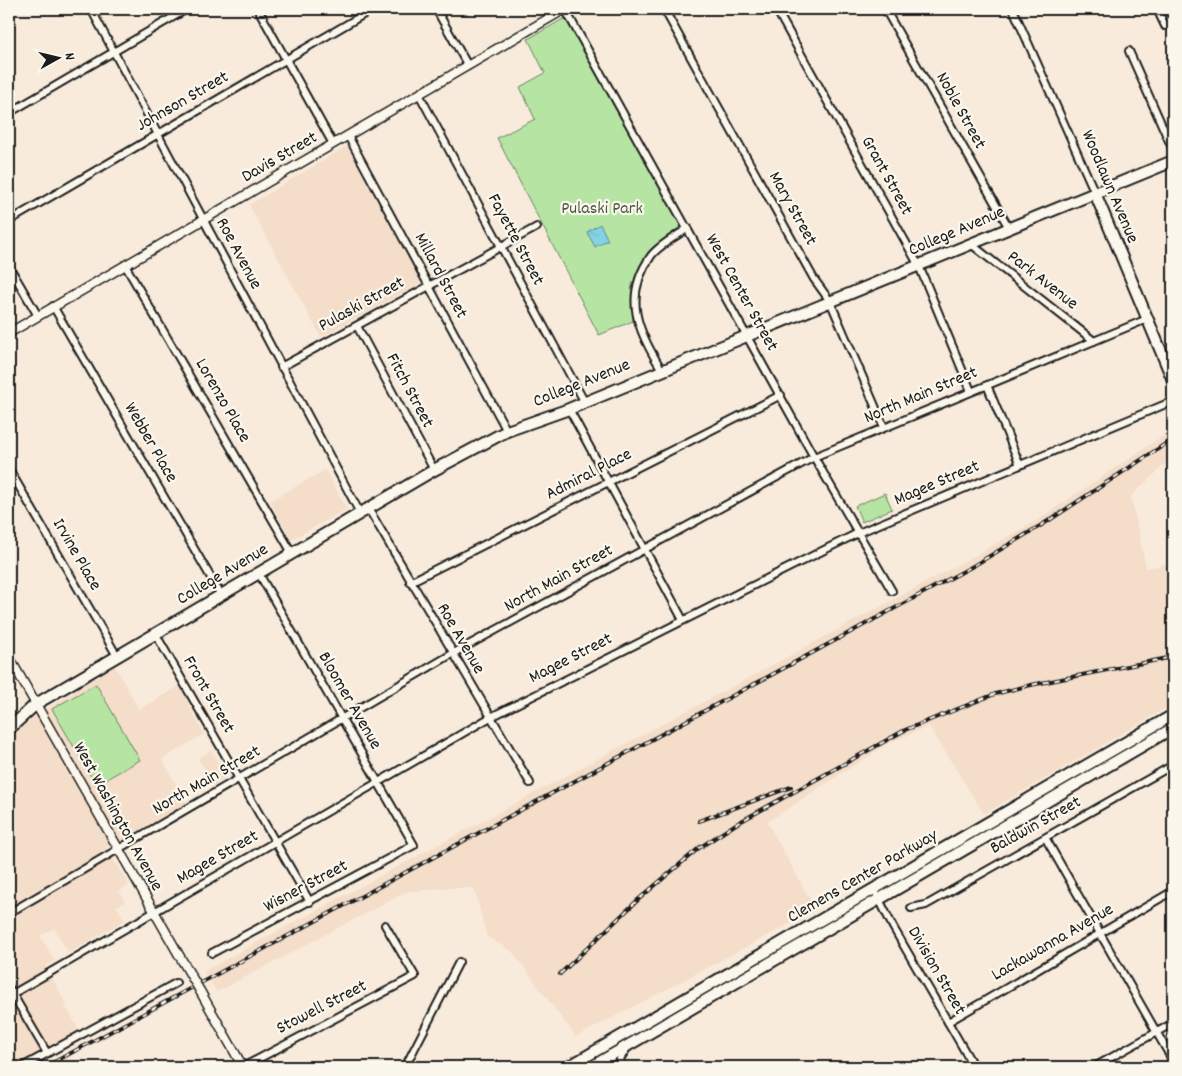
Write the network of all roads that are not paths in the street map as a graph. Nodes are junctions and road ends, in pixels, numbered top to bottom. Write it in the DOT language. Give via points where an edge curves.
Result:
graph roads {
  1 [pos="90,9"];
  2 [pos="187,9"];
  3 [pos="258,9"];
  4 [pos="373,9"];
  5 [pos="436,9"];
  6 [pos="565,9"];
  7 [pos="664,9"];
  8 [pos="776,9"];
  9 [pos="885,9"];
  10 [pos="1013,9"];
  11 [pos="1157,9"];
  12 [pos="1173,26"];
  13 [pos="1129,51"];
  14 [pos="112,52"];
  15 [pos="287,59"];
  16 [pos="468,66"];
  17 [pos="419,94"];
  18 [pos="9,113"];
  19 [pos="157,135"];
  20 [pos="348,136"];
  21 [pos="333,144"];
  22 [pos="1173,150"];
  23 [pos="1173,161"];
  24 [pos="1095,193"];
  25 [pos="9,221"];
  26 [pos="203,221"];
  27 [pos="537,228"];
  28 [pos="688,228"];
  29 [pos="1009,228"];
  30 [pos="971,244"];
  31 [pos="501,247"];
  32 [pos="125,265"];
  33 [pos="9,266"];
  34 [pos="919,266"];
  35 [pos="428,286"];
  36 [pos="830,301"];
  37 [pos="53,306"];
  38 [pos="38,316"];
  39 [pos="1147,319"];
  40 [pos="357,326"];
  41 [pos="9,333"];
  42 [pos="748,335"];
  43 [pos="1094,341"];
  44 [pos="281,367"];
  45 [pos="662,370"];
  46 [pos="1173,380"];
  47 [pos="987,385"];
  48 [pos="971,391"];
  49 [pos="781,395"];
  50 [pos="584,401"];
  51 [pos="1173,401"];
  52 [pos="568,409"];
  53 [pos="884,427"];
  54 [pos="507,431"];
  55 [pos="814,456"];
  56 [pos="1020,466"];
  57 [pos="9,469"];
  58 [pos="434,470"];
  59 [pos="609,482"];
  60 [pos="364,511"];
  61 [pos="858,533"];
  62 [pos="645,549"];
  63 [pos="292,552"];
  64 [pos="258,572"];
  65 [pos="410,582"];
  66 [pos="892,591"];
  67 [pos="221,595"];
  68 [pos="683,620"];
  69 [pos="155,633"];
  70 [pos="452,654"];
  71 [pos="116,656"];
  72 [pos="9,658"];
  73 [pos="36,704"];
  74 [pos="1173,715"];
  75 [pos="489,718"];
  76 [pos="342,719"];
  77 [pos="1173,728"];
  78 [pos="9,729"];
  79 [pos="1173,765"];
  80 [pos="239,779"];
  81 [pos="378,782"];
  82 [pos="530,783"];
  83 [pos="1046,839"];
  84 [pos="275,842"];
  85 [pos="414,845"];
  86 [pos="119,850"];
  87 [pos="874,889"];
  88 [pos="1173,891"];
  89 [pos="878,899"];
  90 [pos="310,902"];
  91 [pos="911,908"];
  92 [pos="154,913"];
  93 [pos="9,914"];
  94 [pos="385,924"];
  95 [pos="1099,933"];
  96 [pos="212,953"];
  97 [pos="459,962"];
  98 [pos="176,983"];
  99 [pos="10,992"];
  100 [pos="948,1022"];
  101 [pos="1173,1023"];
  102 [pos="1157,1032"];
  103 [pos="630,1045"];
  104 [pos="47,1053"];
  105 [pos="1173,1061"];
  106 [pos="22,1067"];
  107 [pos="243,1067"];
  108 [pos="405,1067"];
  109 [pos="568,1067"];
  110 [pos="592,1067"];
  111 [pos="620,1067"];
  112 [pos="974,1067"];
  113 [pos="1094,1067"];
  1 -- 14 [label="street, Roe Avenue"];
  2 -- 14 [label="street"];
  3 -- 15 [label="street"];
  4 -- 15 [label="street, Johnson Street"];
  5 -- 16 [label="street"];
  6 -- 16 [label="street, Davis Street"];
  6 -- 28 [label="street, West Center Street"];
  7 -- 36 [label="street, Mary Street" via="814,279"];
  8 -- 34 [label="street, Grant Street"];
  9 -- 29 [label="street, Noble Street"];
  10 -- 24 [label="street, Woodlawn Avenue"];
  11 -- 12 [label="street" via="1166,26"];
  13 -- 22 [label="street"];
  14 -- 18 [label="street"];
  14 -- 19 [label="street, Roe Avenue"];
  15 -- 19 [label="street, Johnson Street"];
  15 -- 21 [label="street"];
  16 -- 17 [label="street, Davis Street"];
  17 -- 20 [label="street, Davis Street"];
  17 -- 31 [label="street, Fayette Street"];
  19 -- 25 [label="street, Johnson Street"];
  19 -- 26 [label="street, Roe Avenue"];
  20 -- 21 [label="street, Davis Street"];
  20 -- 35 [label="street, Millard Street"];
  21 -- 26 [label="street, Davis Street"];
  23 -- 24 [label="main road, College Avenue"];
  24 -- 29 [label="main road, College Avenue"];
  24 -- 39 [label="main road, Woodlawn Avenue"];
  26 -- 32 [label="street, Davis Street"];
  26 -- 44 [label="street, Roe Avenue"];
  27 -- 31 [label="street, Pulaski Street"];
  28 -- 42 [label="street, West Center Street"];
  28 -- 45 [label="street" via="652,255 635,292 638,324"];
  29 -- 30 [label="main road, College Avenue"];
  30 -- 34 [label="main road, College Avenue"];
  30 -- 43 [label="street, Park Avenue"];
  31 -- 35 [label="street, Pulaski Street"];
  31 -- 50 [label="street, Fayette Street"];
  32 -- 37 [label="street, Davis Street"];
  32 -- 63 [label="street, Lorenzo Place"];
  33 -- 38 [label="street"];
  34 -- 36 [label="main road, College Avenue"];
  34 -- 48 [label="street, Grant Street"];
  35 -- 40 [label="street, Pulaski Street"];
  35 -- 54 [label="street, Millard Street"];
  36 -- 42 [label="main road, College Avenue"];
  36 -- 53 [label="street, Mary Street"];
  37 -- 38 [label="street, Davis Street"];
  37 -- 67 [label="street, Webber Place"];
  38 -- 41 [label="street, Davis Street"];
  39 -- 43 [label="street, North Main Street"];
  39 -- 46 [label="main road, Woodlawn Avenue"];
  40 -- 44 [label="street, Pulaski Street"];
  40 -- 58 [label="street, Fitch Street"];
  42 -- 45 [label="main road, College Avenue"];
  42 -- 49 [label="street, West Center Street"];
  43 -- 47 [label="street, North Main Street"];
  44 -- 60 [label="street, Roe Avenue"];
  45 -- 50 [label="main road, College Avenue"];
  47 -- 48 [label="street, North Main Street"];
  47 -- 56 [label="street"];
  48 -- 53 [label="street, North Main Street"];
  49 -- 55 [label="street, West Center Street"];
  49 -- 59 [label="street, Admiral Place"];
  50 -- 52 [label="main road, College Avenue"];
  51 -- 56 [label="street, Magee Street"];
  52 -- 54 [label="main road, College Avenue"];
  52 -- 59 [label="street"];
  53 -- 55 [label="street, North Main Street"];
  54 -- 58 [label="main road, College Avenue"];
  55 -- 61 [label="street, West Center Street"];
  55 -- 62 [label="street, North Main Street"];
  56 -- 61 [label="street, Magee Street"];
  57 -- 71 [label="street, Irvine Place"];
  58 -- 60 [label="main road, College Avenue"];
  59 -- 62 [label="street"];
  59 -- 65 [label="street, Admiral Place"];
  60 -- 63 [label="main road, College Avenue"];
  60 -- 65 [label="street, Roe Avenue"];
  61 -- 66 [label="street, West Center Street"];
  61 -- 68 [label="street, Magee Street"];
  62 -- 68 [label="street"];
  62 -- 70 [label="street, North Main Street"];
  63 -- 64 [label="main road, College Avenue"];
  64 -- 67 [label="main road, College Avenue"];
  64 -- 76 [label="street, Bloomer Avenue"];
  65 -- 70 [label="street, Roe Avenue"];
  67 -- 69 [label="main road, College Avenue"];
  68 -- 75 [label="street, Magee Street"];
  69 -- 71 [label="main road, College Avenue"];
  69 -- 80 [label="street, Front Street"];
  70 -- 75 [label="street, Roe Avenue"];
  70 -- 76 [label="street, North Main Street"];
  71 -- 73 [label="main road, College Avenue"];
  72 -- 73 [label="street, West Washington Avenue"];
  73 -- 78 [label="main road, College Avenue"];
  73 -- 86 [label="street, West Washington Avenue"];
  74 -- 87 [label="main road, Clemens Center Parkway"];
  75 -- 81 [label="street, Magee Street"];
  75 -- 82 [label="street, Roe Avenue"];
  76 -- 80 [label="street, North Main Street"];
  76 -- 81 [label="street, Bloomer Avenue"];
  77 -- 89 [label="main road, Clemens Center Parkway"];
  79 -- 83 [label="street, Baldwin Street"];
  80 -- 84 [label="street, Front Street"];
  80 -- 86 [label="street, North Main Street"];
  81 -- 84 [label="street, Magee Street"];
  81 -- 85 [label="street, Bloomer Avenue"];
  83 -- 91 [label="street, Baldwin Street" via="926,905"];
  83 -- 95 [label="street"];
  84 -- 90 [label="street, Front Street"];
  84 -- 92 [label="street, Magee Street"];
  85 -- 90 [label="street, Wisner Street"];
  86 -- 92 [label="street, West Washington Avenue"];
  86 -- 93 [label="street, North Main Street"];
  87 -- 89 [label="street, Division Street"];
  87 -- 109 [label="main road, Clemens Center Parkway"];
  88 -- 95 [label="street, Lackawanna Avenue"];
  89 -- 100 [label="street, Division Street"];
  89 -- 103 [label="main road, Clemens Center Parkway"];
  90 -- 96 [label="street, Wisner Street"];
  92 -- 99 [label="street, Magee Street"];
  92 -- 107 [label="street, West Washington Avenue, bridge"];
  94 -- 107 [label="street, Stowell Street" via="415,976"];
  95 -- 100 [label="street, Lackawanna Avenue"];
  95 -- 102 [label="street"];
  97 -- 108 [label="street"];
  98 -- 104 [label="street"];
  99 -- 104 [label="street"];
  100 -- 112 [label="street, Division Street"];
  101 -- 102 [label="street"];
  102 -- 105 [label="street"];
  102 -- 113 [label="street"];
  103 -- 110 [label="main road, Clemens Center Parkway"];
  103 -- 111 [label="street" via="620,1059"];
  104 -- 106 [label="street"];
}
